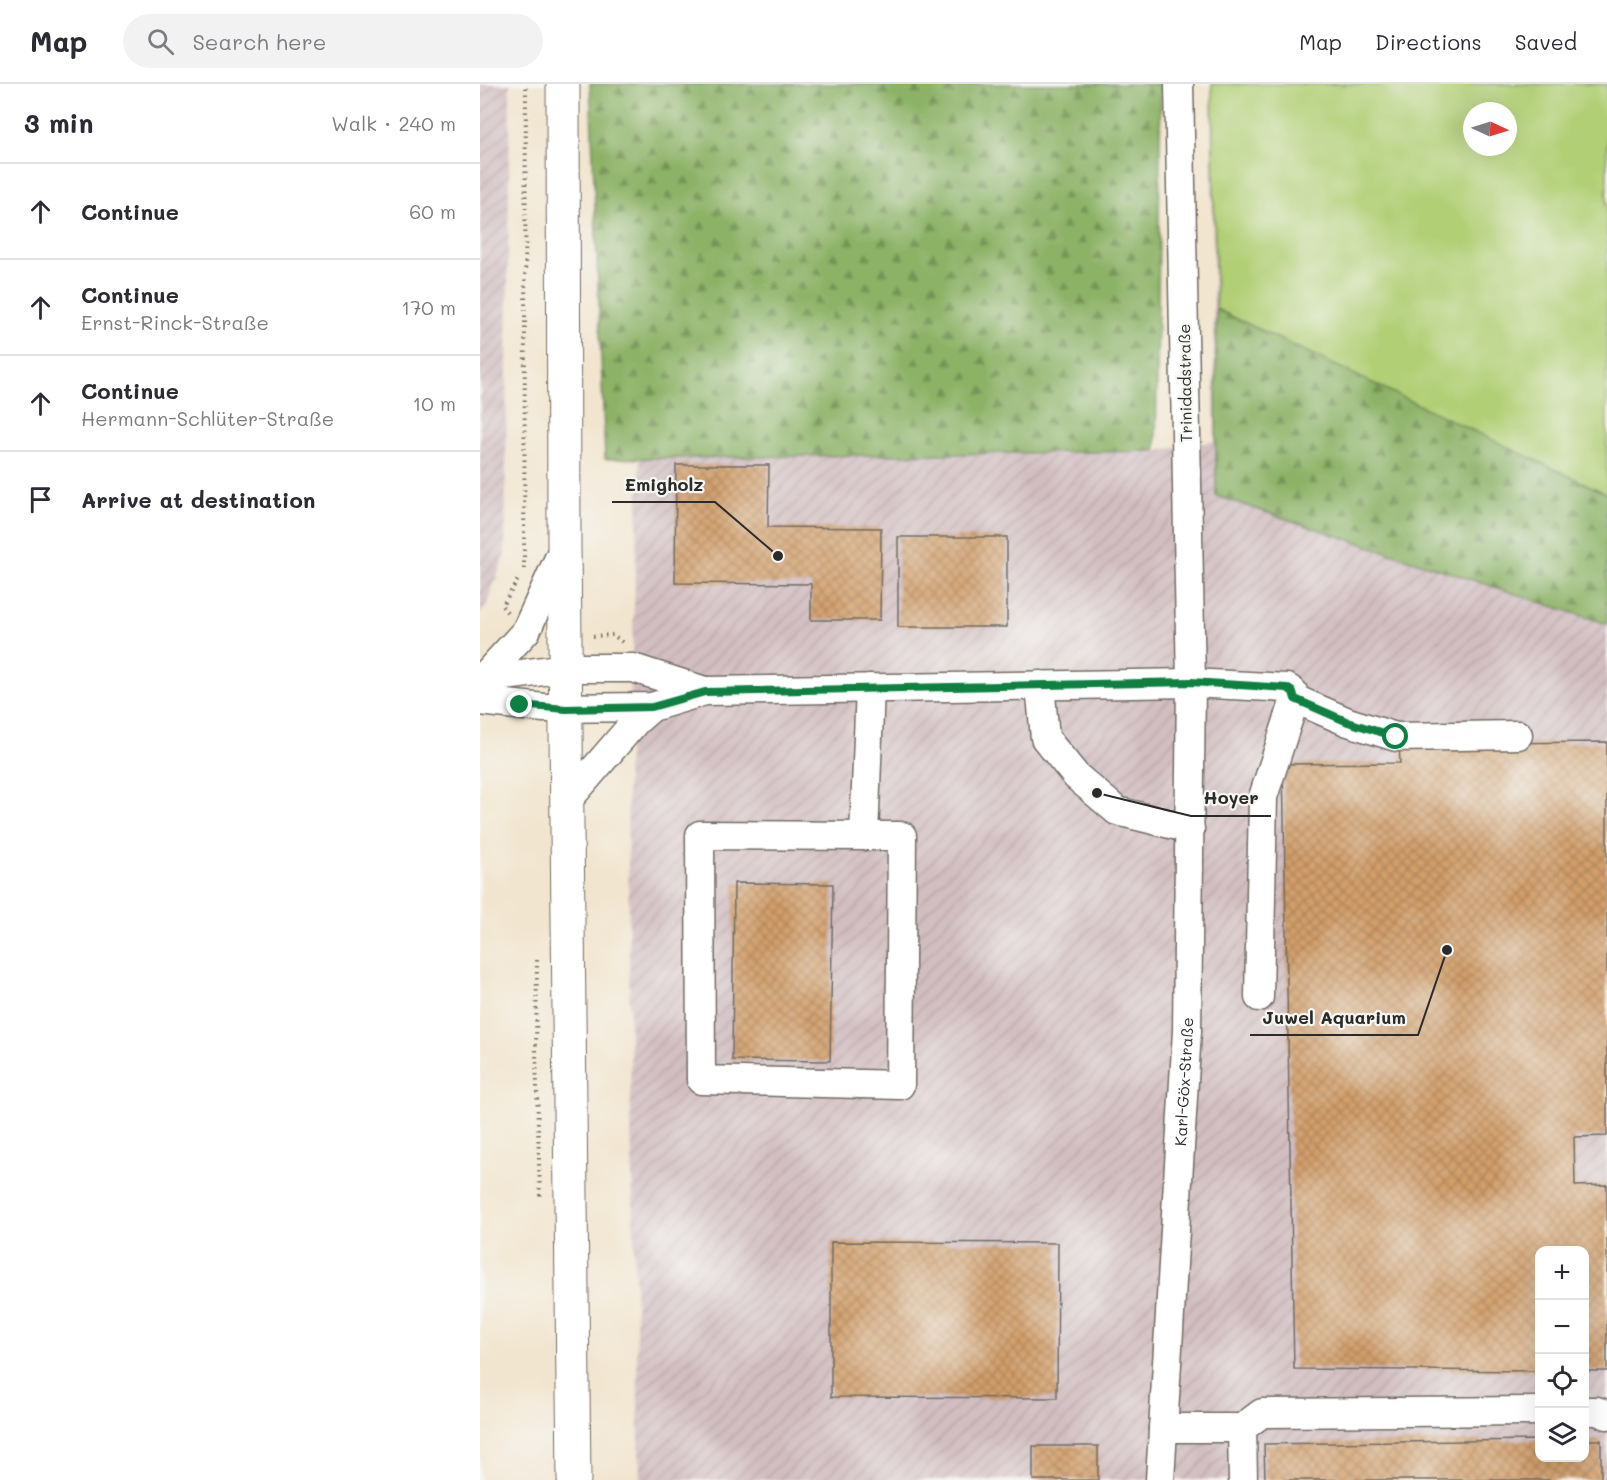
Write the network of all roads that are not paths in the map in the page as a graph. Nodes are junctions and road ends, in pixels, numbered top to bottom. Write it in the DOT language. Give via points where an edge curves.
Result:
graph roads {
  1 [pos="563,84"];
  2 [pos="1179,84"];
  3 [pos="564,546"];
  4 [pos="566,668"];
  5 [pos="1191,682"];
  6 [pos="1040,685"];
  7 [pos="481,687"];
  8 [pos="870,688"];
  9 [pos="705,692"];
  10 [pos="1295,699"];
  11 [pos="652,707"];
  12 [pos="566,709"];
  13 [pos="1518,735"];
  14 [pos="567,801"];
  15 [pos="1190,829"];
  16 [pos="864,836"];
  17 [pos="1259,997"];
  18 [pos="1535,1411"];
  19 [pos="1589,1411"];
  20 [pos="1607,1415"];
  21 [pos="1163,1428"];
  22 [pos="1242,1428"];
  23 [pos="574,1480"];
  24 [pos="1160,1480"];
  25 [pos="1243,1480"];
  1 -- 3 [label="main road"];
  2 -- 5 [label="street, Trinidadstraße"];
  3 -- 4 [label="main road"];
  3 -- 7 [label="street" via="526,631"];
  4 -- 7 [label="street"];
  4 -- 9 [label="street" via="633,668"];
  4 -- 12 [label="main road"];
  5 -- 6 [label="street"];
  5 -- 10 [label="street" via="1287,688"];
  5 -- 15 [label="street, Karl-Göx-Straße"];
  6 -- 8 [label="street"];
  6 -- 15 [label="street" via="1044,738 1076,776 1117,811"];
  7 -- 12 [label="street"];
  8 -- 9 [label="street"];
  8 -- 16 [label="street"];
  9 -- 11 [label="street"];
  10 -- 13 [label="street" via="1396,737"];
  10 -- 17 [label="street" via="1263,797"];
  11 -- 12 [label="street"];
  11 -- 14 [label="street"];
  12 -- 14 [label="main road"];
  14 -- 23 [label="main road"];
  15 -- 21 [label="street, Karl-Göx-Straße" via="1187,1031"];
  16 -- 16 [label="street" via="700,835 701,1080 900,1084 902,836"];
  18 -- 22 [label="street" via="1262,1413"];
  19 -- 20 [label="street"];
  21 -- 22 [label="street"];
  21 -- 24 [label="street, Karl-Göx-Straße"];
  22 -- 25 [label="street"];
}
